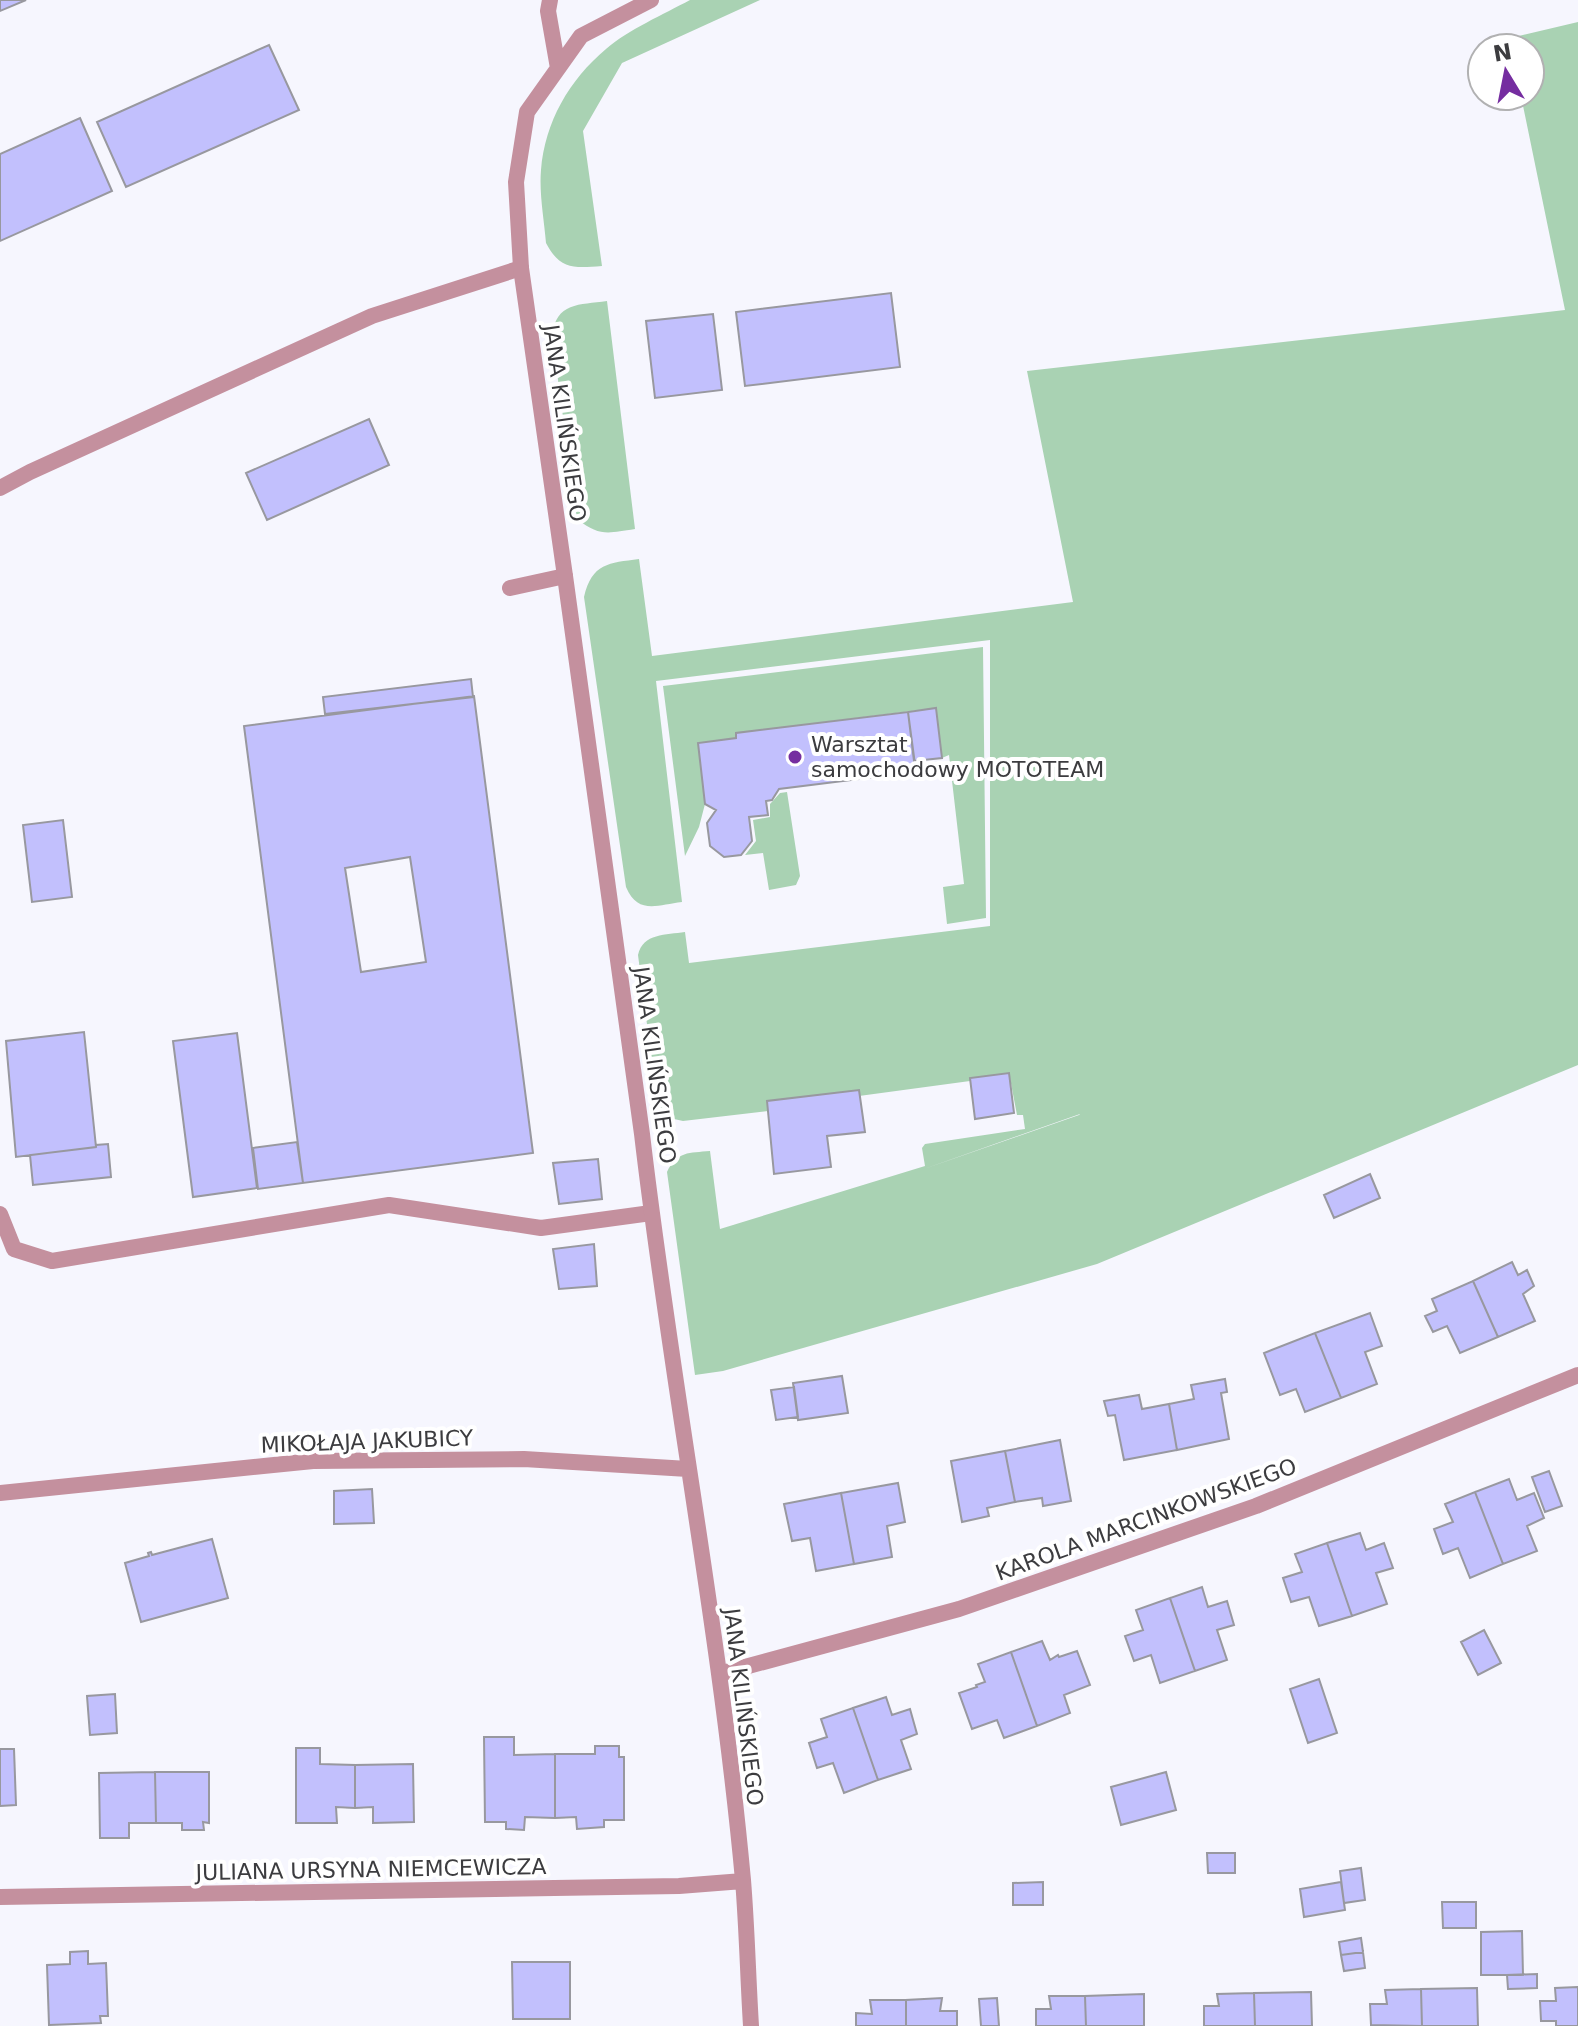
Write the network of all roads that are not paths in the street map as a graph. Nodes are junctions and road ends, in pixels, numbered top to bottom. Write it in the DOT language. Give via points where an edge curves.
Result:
graph roads {
  1 [pos="550,0"];
  2 [pos="651,0"];
  3 [pos="558,68"];
  4 [pos="521,268"];
  5 [pos="0,488"];
  6 [pos="565,576"];
  7 [pos="510,588"];
  8 [pos="651,1213"];
  9 [pos="0,1214"];
  10 [pos="1578,1375"];
  11 [pos="688,1469"];
  12 [pos="0,1493"];
  13 [pos="719,1674"];
  14 [pos="743,1881"];
  15 [pos="0,1897"];
  16 [pos="751,2026"];
  1 -- 3 [label="street"];
  2 -- 3 [label="street" via="581,36"];
  3 -- 4 [label="street, JANA KILIŃSKIEGO" via="527,112 516,182"];
  4 -- 5 [label="street" via="372,316"];
  4 -- 6 [label="street, JANA KILIŃSKIEGO"];
  6 -- 7 [label="street"];
  6 -- 8 [label="street, JANA KILIŃSKIEGO"];
  8 -- 9 [label="street" via="541,1228 389,1205 52,1261 14,1249"];
  8 -- 11 [label="street, JANA KILIŃSKIEGO"];
  10 -- 13 [label="street, KAROLA MARCINKOWSKIEGO" via="1256,1506 959,1609"];
  11 -- 12 [label="street, MIKOŁAJA JAKUBICY" via="524,1459 313,1461"];
  11 -- 13 [label="street, JANA KILIŃSKIEGO"];
  13 -- 14 [label="street, JANA KILIŃSKIEGO"];
  14 -- 15 [label="street, JULIANA URSYNA NIEMCEWICZA"];
  14 -- 16 [label="street, JANA KILIŃSKIEGO"];
}
